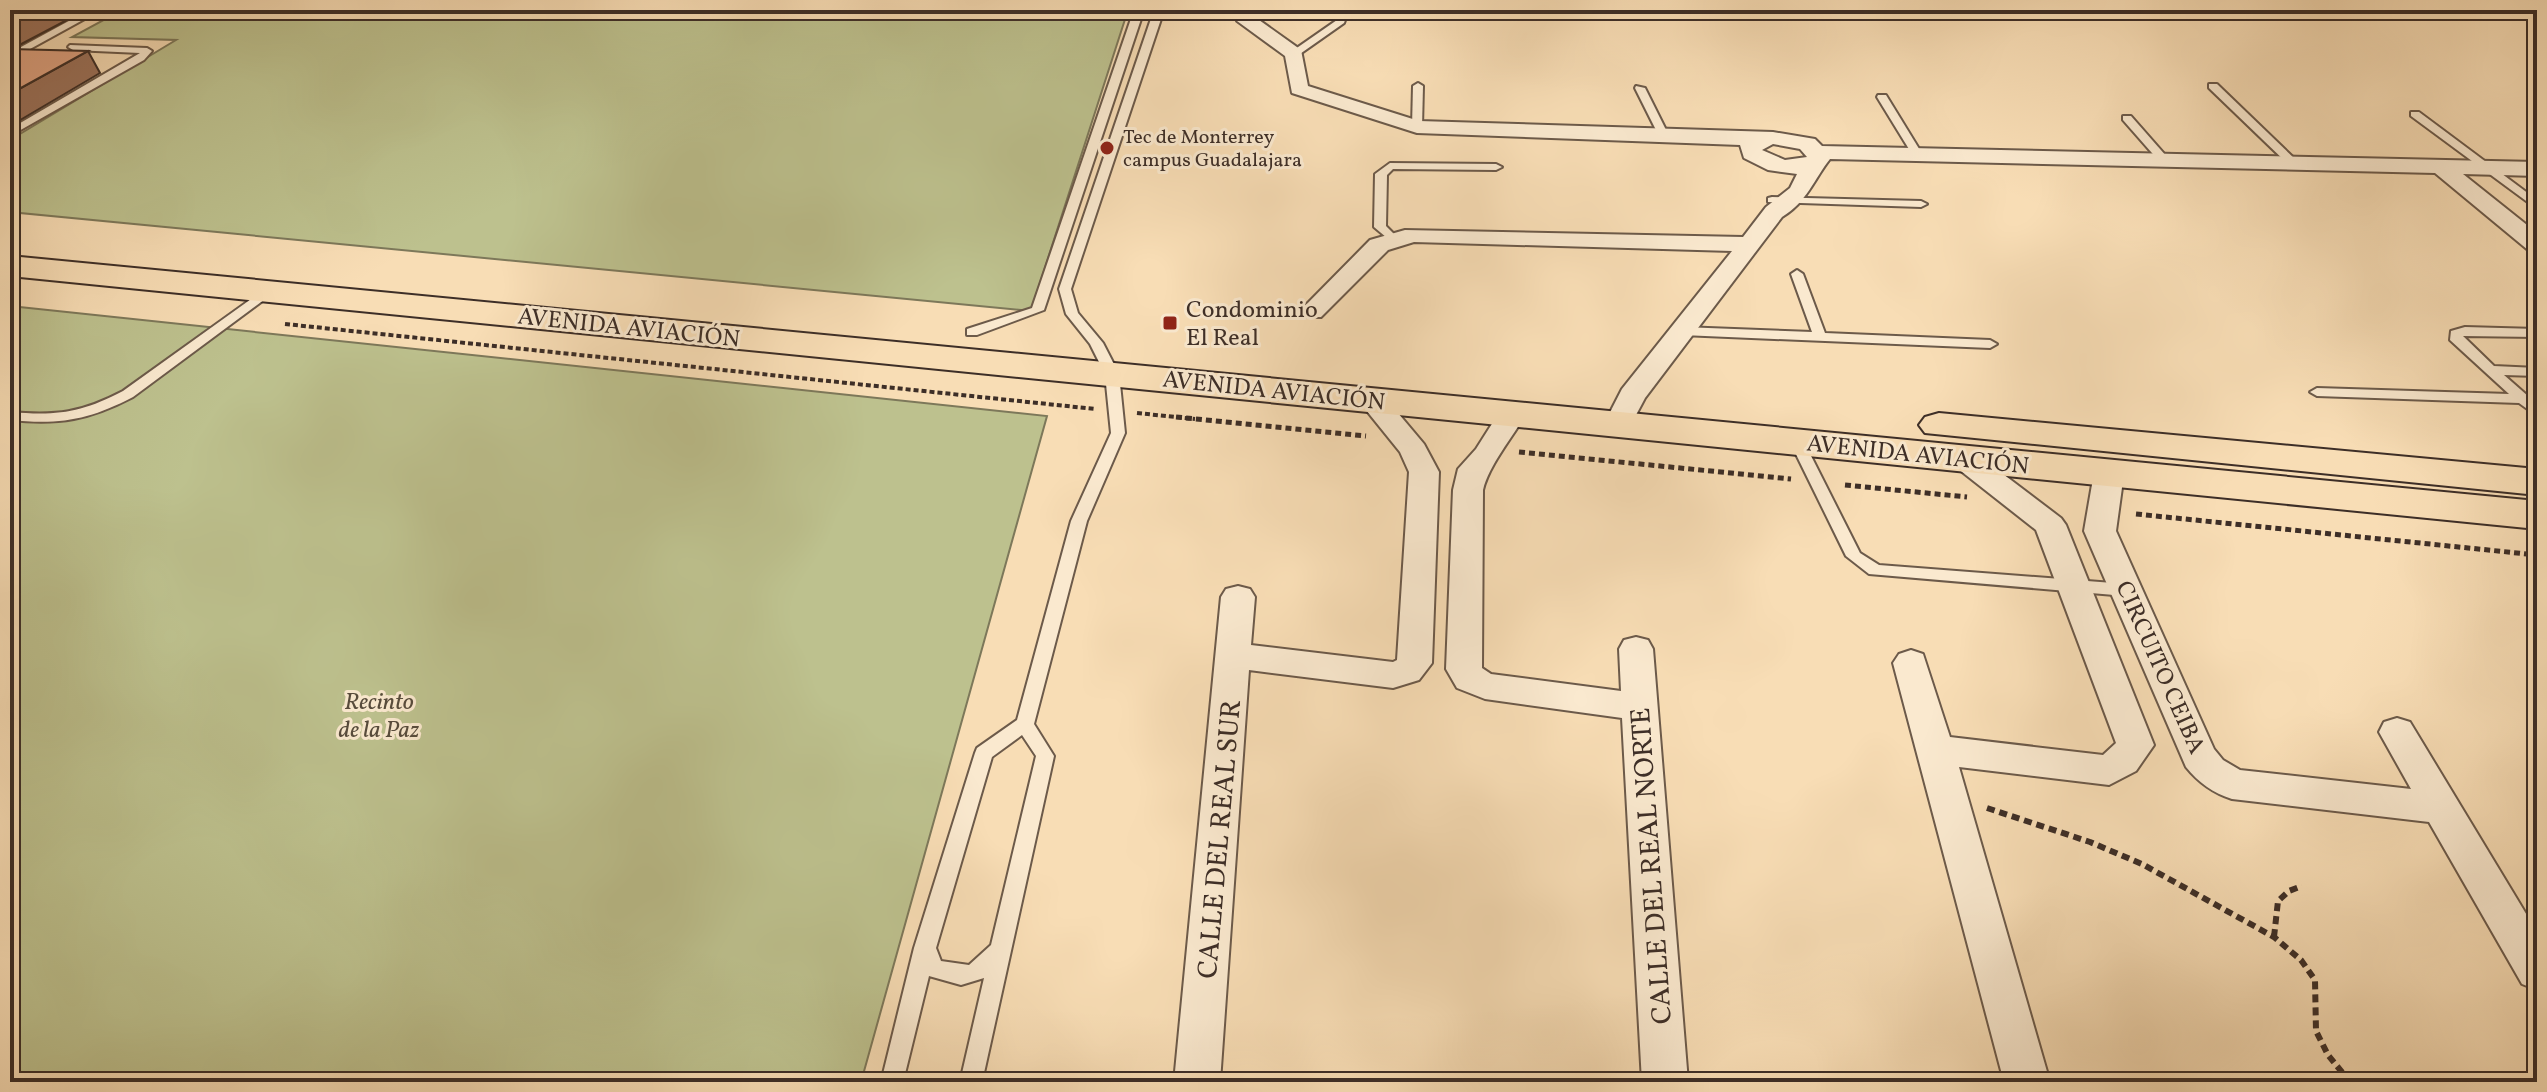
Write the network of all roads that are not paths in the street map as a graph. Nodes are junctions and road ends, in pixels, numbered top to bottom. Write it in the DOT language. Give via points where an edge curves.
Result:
graph roads {
  1 [pos="96,10"];
  2 [pos="1139,10"];
  3 [pos="1159,10"];
  4 [pos="1238,12"];
  5 [pos="1343,12"];
  6 [pos="73,47"];
  7 [pos="1294,54"];
  8 [pos="10,57"];
  9 [pos="1418,86"];
  10 [pos="2213,86"];
  11 [pos="1640,88"];
  12 [pos="1882,97"];
  13 [pos="2415,114"];
  14 [pos="2127,118"];
  15 [pos="1417,127"];
  16 [pos="10,133"];
  17 [pos="1664,136"];
  18 [pos="1757,146"];
  19 [pos="1916,152"];
  20 [pos="1814,158"];
  21 [pos="2163,159"];
  22 [pos="2293,163"];
  23 [pos="1778,166"];
  24 [pos="1496,167"];
  25 [pos="2441,167"];
  26 [pos="2488,168"];
  27 [pos="2537,169"];
  28 [pos="1779,204"];
  29 [pos="1921,204"];
  30 [pos="2537,206"];
  31 [pos="10,236"];
  32 [pos="1393,239"];
  33 [pos="1750,244"];
  34 [pos="2537,245"];
  35 [pos="241,261"];
  36 [pos="10,266"];
  37 [pos="1797,274"];
  38 [pos="205,285"];
  39 [pos="274,307"];
  40 [pos="1312,312"];
  41 [pos="1682,331"];
  42 [pos="972,332"];
  43 [pos="2537,333"];
  44 [pos="1820,337"];
  45 [pos="1990,344"];
  46 [pos="2490,370"];
  47 [pos="2537,372"];
  48 [pos="1109,384"];
  49 [pos="2317,392"];
  50 [pos="2523,399"];
  51 [pos="1625,410"];
  52 [pos="2537,412"];
  53 [pos="10,416"];
  54 [pos="1374,418"];
  55 [pos="1515,433"];
  56 [pos="1797,442"];
  57 [pos="1963,458"];
  58 [pos="2109,473"];
  59 [pos="2537,482"];
  60 [pos="1424,515"];
  61 [pos="2537,515"];
  62 [pos="1468,520"];
  63 [pos="2073,585"];
  64 [pos="2126,590"];
  65 [pos="1238,597"];
  66 [pos="1636,649"];
  67 [pos="1233,655"];
  68 [pos="1911,663"];
  69 [pos="1640,707"];
  70 [pos="1025,724"];
  71 [pos="2397,732"];
  72 [pos="1935,750"];
  73 [pos="2442,808"];
  74 [pos="925,948"];
  75 [pos="999,951"];
  76 [pos="2537,971"];
  77 [pos="892,1082"];
  78 [pos="971,1082"];
  79 [pos="1197,1082"];
  80 [pos="1665,1082"];
  81 [pos="2027,1082"];
  1 -- 8 [label="lane"];
  2 -- 42 [label="lane" via="1038,310"];
  3 -- 48 [label="lane" via="1065,289 1072,314"];
  4 -- 7 [label="street"];
  5 -- 7 [label="lane" via="1341,21"];
  6 -- 16 [label="lane" via="147,51"];
  7 -- 15 [label="street" via="1299,89"];
  9 -- 15 [label="lane"];
  10 -- 22 [label="lane"];
  11 -- 17 [label="lane"];
  12 -- 19 [label="lane"];
  13 -- 26 [label="lane"];
  14 -- 21 [label="lane"];
  15 -- 17 [label="street"];
  17 -- 18 [label="street"];
  18 -- 20 [label="street" via="1791,139"];
  18 -- 23 [label="street" via="1761,161"];
  19 -- 20 [label="street"];
  19 -- 21 [label="street"];
  20 -- 23 [label="street"];
  20 -- 28 [label="street" via="1806,182"];
  21 -- 22 [label="street"];
  22 -- 25 [label="street"];
  23 -- 28 [label="street"];
  24 -- 32 [label="lane" via="1390,166 1381,174 1380,227"];
  25 -- 26 [label="street"];
  25 -- 34 [label="street"];
  26 -- 27 [label="street"];
  26 -- 30 [label="lane"];
  28 -- 29 [label="lane"];
  28 -- 33 [label="street"];
  31 -- 35 [label="main road, AVENIDA AVIACIÓN"];
  32 -- 33 [label="street" via="1413,235"];
  32 -- 40 [label="street" via="1379,245"];
  33 -- 41 [label="street"];
  35 -- 38 [label="main road"];
  35 -- 42 [label="main road, AVENIDA AVIACIÓN"];
  36 -- 38 [label="main road, AVENIDA AVIACIÓN"];
  37 -- 44 [label="lane"];
  38 -- 39 [label="main road, AVENIDA AVIACIÓN"];
  39 -- 48 [label="main road, AVENIDA AVIACIÓN"];
  39 -- 53 [label="lane" via="104,407 61,421"];
  41 -- 44 [label="lane"];
  41 -- 51 [label="street"];
  42 -- 48 [label="main road, AVENIDA AVIACIÓN"];
  43 -- 46 [label="lane" via="2456,334"];
  44 -- 45 [label="lane"];
  46 -- 47 [label="lane"];
  46 -- 50 [label="lane"];
  48 -- 51 [label="main road, AVENIDA AVIACIÓN"];
  48 -- 54 [label="main road, AVENIDA AVIACIÓN"];
  48 -- 70 [label="lane" via="1118,433 1079,521"];
  49 -- 50 [label="lane"];
  50 -- 52 [label="lane"];
  51 -- 55 [label="main road, AVENIDA AVIACIÓN"];
  51 -- 56 [label="main road, AVENIDA AVIACIÓN"];
  51 -- 59 [label="main road, AVENIDA AVIACIÓN"];
  54 -- 55 [label="main road, AVENIDA AVIACIÓN"];
  54 -- 60 [label="street" via="1414,450 1424,472"];
  55 -- 62 [label="street" via="1473,469"];
  56 -- 57 [label="main road, AVENIDA AVIACIÓN"];
  56 -- 63 [label="lane" via="1854,556 1875,570"];
  57 -- 58 [label="main road, AVENIDA AVIACIÓN"];
  57 -- 63 [label="street, CIRCUITO CEIBA" via="2050,525"];
  58 -- 61 [label="main road, AVENIDA AVIACIÓN"];
  58 -- 64 [label="street, CIRCUITO CEIBA" via="2100,531"];
  60 -- 62 [label="street"];
  60 -- 67 [label="street" via="1414,663 1407,671 1393,675"];
  62 -- 69 [label="street" via="1464,669 1470,679 1485,686"];
  63 -- 64 [label="lane"];
  63 -- 72 [label="street, CIRCUITO CEIBA" via="2135,745 2123,761 2109,770"];
  64 -- 73 [label="street, CIRCUITO CEIBA" via="2199,757 2210,770 2232,784"];
  65 -- 67 [label="street, CALLE DEL REAL SUR"];
  66 -- 69 [label="street, CALLE DEL REAL NORTE"];
  67 -- 79 [label="street, CALLE DEL REAL SUR"];
  68 -- 72 [label="street"];
  69 -- 80 [label="street, CALLE DEL REAL NORTE"];
  70 -- 74 [label="lane" via="984,753"];
  70 -- 75 [label="lane" via="1045,756"];
  71 -- 73 [label="street"];
  72 -- 81 [label="street"];
  73 -- 76 [label="street"];
  74 -- 75 [label="lane" via="933,968 955,977 983,970"];
  74 -- 77 [label="lane"];
  75 -- 78 [label="lane"];
}
